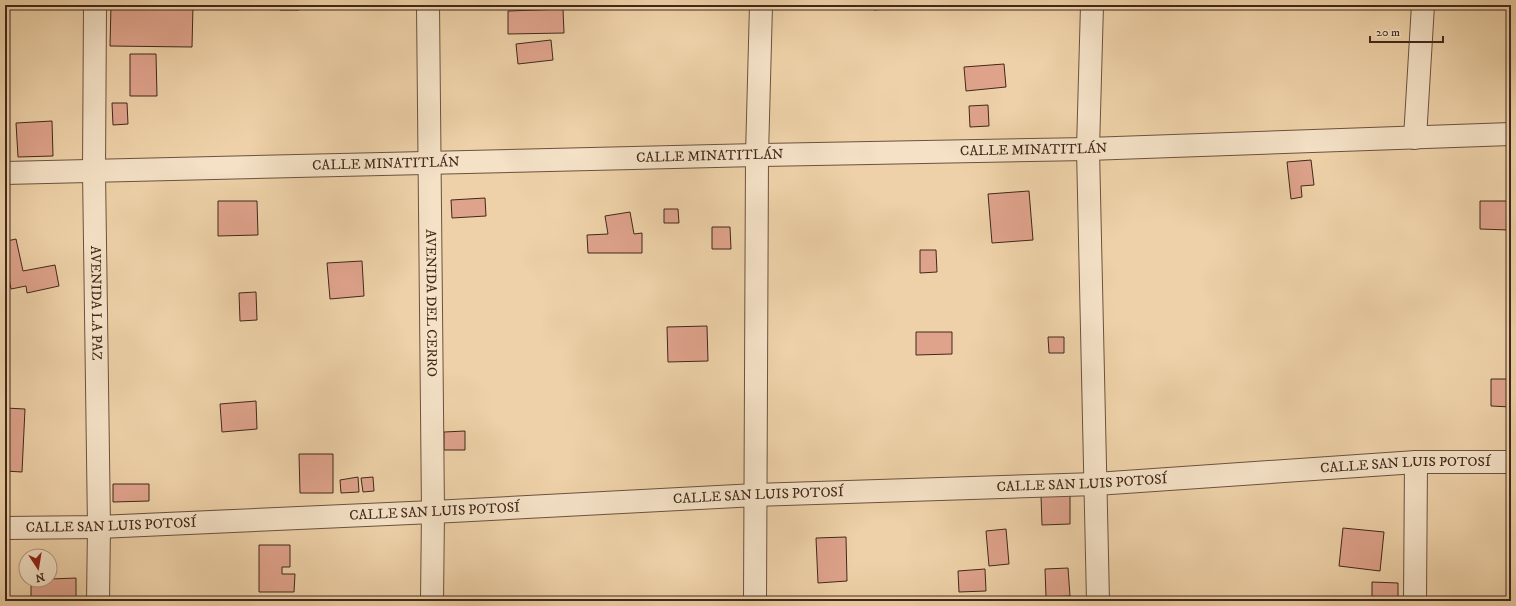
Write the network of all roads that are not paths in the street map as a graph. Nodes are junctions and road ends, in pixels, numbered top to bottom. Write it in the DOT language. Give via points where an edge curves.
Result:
graph roads {
  1 [pos="96,5"];
  2 [pos="428,5"];
  3 [pos="761,5"];
  4 [pos="1092,5"];
  5 [pos="1423,5"];
  6 [pos="1511,134"];
  7 [pos="1415,138"];
  8 [pos="1088,149"];
  9 [pos="757,155"];
  10 [pos="430,163"];
  11 [pos="94,172"];
  12 [pos="5,173"];
  13 [pos="1416,462"];
  14 [pos="1511,462"];
  15 [pos="1096,484"];
  16 [pos="756,495"];
  17 [pos="433,512"];
  18 [pos="99,527"];
  19 [pos="5,528"];
  20 [pos="98,601"];
  21 [pos="432,601"];
  22 [pos="755,601"];
  23 [pos="1098,601"];
  24 [pos="1415,601"];
  1 -- 11 [label="street, AVENIDA LA PAZ"];
  2 -- 10 [label="street, AVENIDA DEL CERRO"];
  3 -- 9 [label="street"];
  4 -- 8 [label="street"];
  5 -- 7 [label="street"];
  6 -- 7 [label="street, CALLE MINATITLÁN"];
  7 -- 8 [label="street, CALLE MINATITLÁN"];
  8 -- 9 [label="street, CALLE MINATITLÁN"];
  8 -- 15 [label="street"];
  9 -- 10 [label="street, CALLE MINATITLÁN"];
  9 -- 16 [label="street"];
  10 -- 11 [label="street, CALLE MINATITLÁN"];
  10 -- 17 [label="street, AVENIDA DEL CERRO"];
  11 -- 12 [label="street, CALLE MINATITLÁN"];
  11 -- 18 [label="street, AVENIDA LA PAZ"];
  13 -- 14 [label="street, CALLE SAN LUIS POTOSÍ"];
  13 -- 15 [label="street, CALLE SAN LUIS POTOSÍ"];
  13 -- 24 [label="street"];
  15 -- 16 [label="street, CALLE SAN LUIS POTOSÍ"];
  15 -- 23 [label="street"];
  16 -- 17 [label="street, CALLE SAN LUIS POTOSÍ"];
  16 -- 22 [label="street"];
  17 -- 18 [label="street, CALLE SAN LUIS POTOSÍ"];
  17 -- 21 [label="street, AVENIDA DEL CERRO"];
  18 -- 19 [label="street, CALLE SAN LUIS POTOSÍ"];
  18 -- 20 [label="street, AVENIDA LA PAZ"];
}
